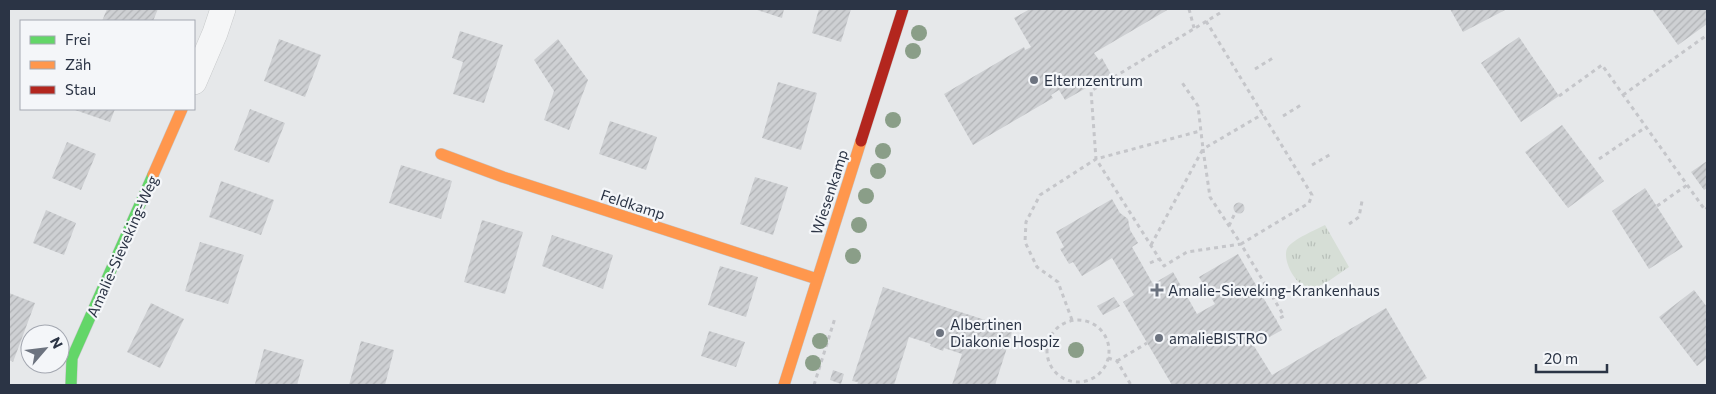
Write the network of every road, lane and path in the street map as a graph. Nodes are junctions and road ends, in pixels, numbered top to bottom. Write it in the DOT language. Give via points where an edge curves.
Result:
graph roads {
  1 [pos="223,9"];
  2 [pos="903,9"];
  3 [pos="1189,9"];
  4 [pos="1220,12"];
  5 [pos="1206,21"];
  6 [pos="1194,28"];
  7 [pos="1707,35"];
  8 [pos="1274,58"];
  9 [pos="1254,69"];
  10 [pos="195,80"];
  11 [pos="1181,81"];
  12 [pos="1090,86"];
  13 [pos="1093,90"];
  14 [pos="1623,95"];
  15 [pos="1559,96"];
  16 [pos="1301,105"];
  17 [pos="182,110"];
  18 [pos="1263,114"];
  19 [pos="1283,116"];
  20 [pos="1646,127"];
  21 [pos="1200,131"];
  22 [pos="1203,149"];
  23 [pos="440,154"];
  24 [pos="1331,154"];
  25 [pos="1096,159"];
  26 [pos="1599,159"];
  27 [pos="1312,165"];
  28 [pos="1687,185"];
  29 [pos="1362,201"];
  30 [pos="1657,206"];
  31 [pos="1707,208"];
  32 [pos="1236,213"];
  33 [pos="1349,224"];
  34 [pos="1229,226"];
  35 [pos="1241,244"];
  36 [pos="1151,246"];
  37 [pos="1159,258"];
  38 [pos="1150,263"];
  39 [pos="817,279"];
  40 [pos="1072,320"];
  41 [pos="1276,320"];
  42 [pos="1147,344"];
  43 [pos="1108,358"];
  44 [pos="1116,361"];
  45 [pos="71,385"];
  46 [pos="784,385"];
  47 [pos="1131,385"];
  1 -- 10 [label="street"];
  2 -- 39 [label="street, Wiesenkamp"];
  3 -- 6 [label="path"];
  4 -- 5 [label="path"];
  5 -- 6 [label="path"];
  5 -- 18 [label="path"];
  6 -- 13 [label="path"];
  7 -- 14 [label="path"];
  8 -- 9 [label="path"];
  11 -- 21 [label="path" via="1198,106"];
  12 -- 13 [label="path"];
  13 -- 25 [label="path"];
  14 -- 15 [label="path" via="1602,65"];
  14 -- 20 [label="path"];
  16 -- 19 [label="path"];
  17 -- 45 [label="street, Amalie-Sieveking-Weg" via="72,358"];
  18 -- 22 [label="path"];
  18 -- 35 [label="path" via="1312,195 1309,203"];
  20 -- 26 [label="path"];
  20 -- 28 [label="path"];
  21 -- 22 [label="path"];
  21 -- 25 [label="path"];
  22 -- 34 [label="path" via="1210,196"];
  22 -- 36 [label="path"];
  23 -- 39 [label="street, Feldkamp"];
  24 -- 27 [label="path"];
  25 -- 36 [label="path"];
  25 -- 40 [label="path" via="1040,195 1026,222 1026,242 1037,267 1058,282"];
  28 -- 30 [label="path"];
  28 -- 31 [label="path" via="1705,210"];
  29 -- 33 [label="path" via="1359,217"];
  32 -- 34 [label="path"];
  34 -- 35 [label="path"];
  35 -- 37 [label="path" via="1187,252 1164,266"];
  35 -- 41 [label="path" via="1284,316"];
  36 -- 37 [label="path"];
  37 -- 38 [label="path"];
  39 -- 46 [label="street, Wiesenkamp"];
  40 -- 43 [label="path" via="1083,320 1100,329 1109,347"];
  40 -- 43 [label="path" via="1063,323 1049,338 1048,359 1059,376 1078,382 1088,380 1101,371"];
  42 -- 44 [label="path"];
  43 -- 44 [label="path"];
  44 -- 47 [label="path"];
}
